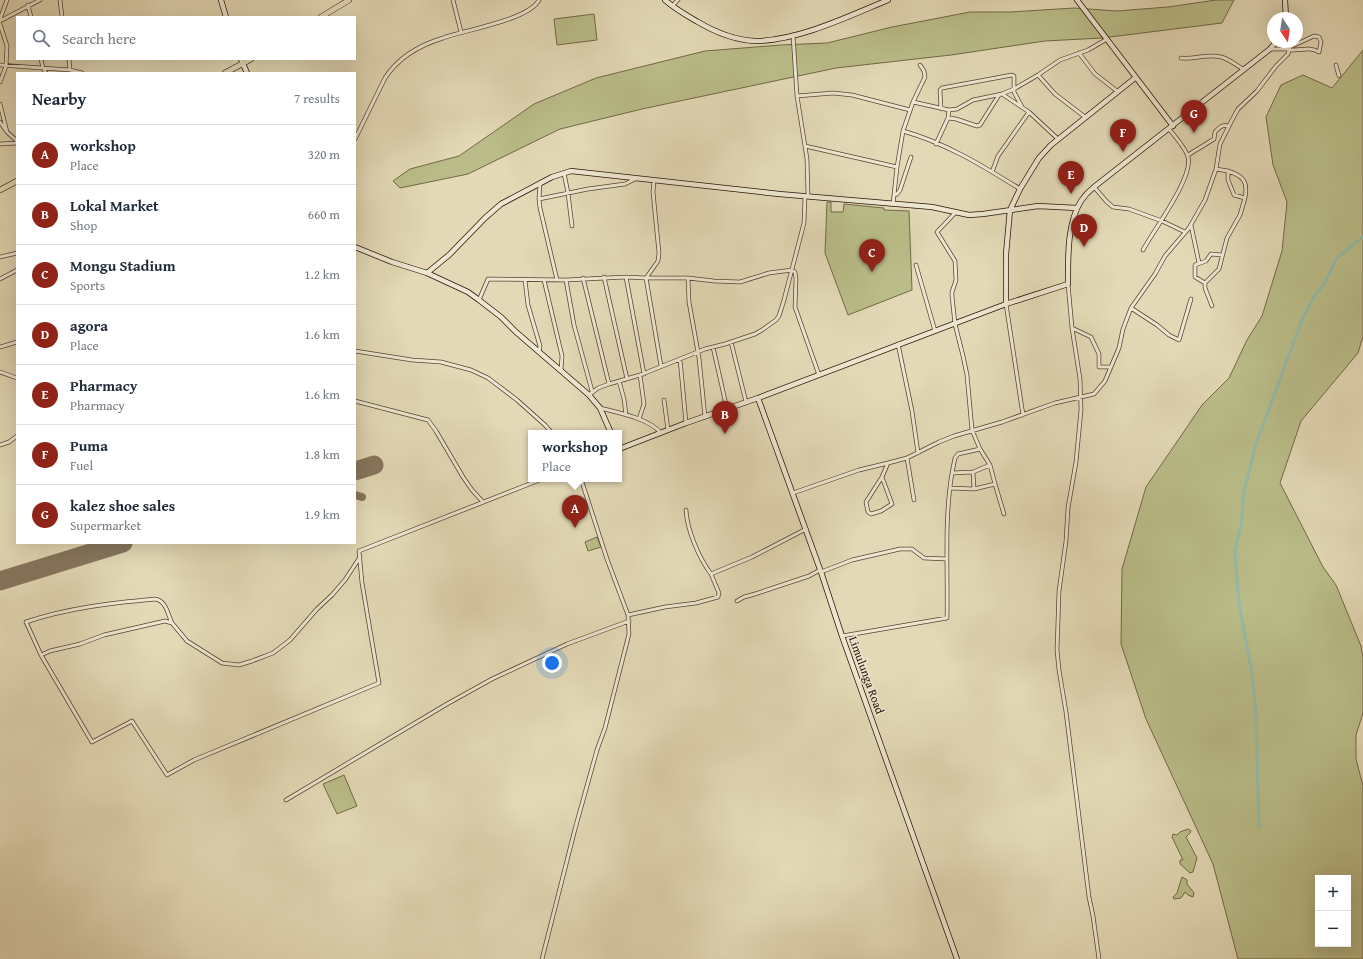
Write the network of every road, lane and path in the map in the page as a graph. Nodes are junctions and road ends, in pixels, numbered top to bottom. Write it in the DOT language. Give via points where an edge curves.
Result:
graph roads {
  1 [pos="7,0"];
  2 [pos="40,0"];
  3 [pos="60,0"];
  4 [pos="220,0"];
  5 [pos="349,0"];
  6 [pos="453,0"];
  7 [pos="539,0"];
  8 [pos="665,0"];
  9 [pos="678,0"];
  10 [pos="888,0"];
  11 [pos="1077,0"];
  12 [pos="1285,0"];
  13 [pos="28,6"];
  14 [pos="672,6"];
  15 [pos="1286,12"];
  16 [pos="31,16"];
  17 [pos="62,16"];
  18 [pos="226,16"];
  19 [pos="323,16"];
  20 [pos="0,20"];
  21 [pos="0,24"];
  22 [pos="0,28"];
  23 [pos="461,32"];
  24 [pos="793,35"];
  25 [pos="1106,39"];
  26 [pos="1270,49"];
  27 [pos="1287,50"];
  28 [pos="1079,53"];
  29 [pos="1181,58"];
  30 [pos="41,60"];
  31 [pos="69,60"];
  32 [pos="242,61"];
  33 [pos="0,65"];
  34 [pos="920,65"];
  35 [pos="6,66"];
  36 [pos="1336,66"];
  37 [pos="43,68"];
  38 [pos="70,70"];
  39 [pos="1243,70"];
  40 [pos="45,72"];
  41 [pos="78,72"];
  42 [pos="226,72"];
  43 [pos="247,72"];
  44 [pos="1038,75"];
  45 [pos="1339,76"];
  46 [pos="1135,78"];
  47 [pos="0,82"];
  48 [pos="1014,89"];
  49 [pos="1117,91"];
  50 [pos="1001,94"];
  51 [pos="796,96"];
  52 [pos="913,102"];
  53 [pos="0,104"];
  54 [pos="1022,107"];
  55 [pos="940,109"];
  56 [pos="957,109"];
  57 [pos="910,110"];
  58 [pos="949,110"];
  59 [pos="1029,112"];
  60 [pos="1086,117"];
  61 [pos="948,118"];
  62 [pos="956,119"];
  63 [pos="0,122"];
  64 [pos="1228,126"];
  65 [pos="1171,127"];
  66 [pos="903,131"];
  67 [pos="7,132"];
  68 [pos="356,137"];
  69 [pos="1058,139"];
  70 [pos="16,141"];
  71 [pos="16,142"];
  72 [pos="0,144"];
  73 [pos="936,144"];
  74 [pos="805,146"];
  75 [pos="1188,156"];
  76 [pos="911,157"];
  77 [pos="897,168"];
  78 [pos="1216,168"];
  79 [pos="992,172"];
  80 [pos="1228,172"];
  81 [pos="564,173"];
  82 [pos="635,179"];
  83 [pos="654,181"];
  84 [pos="16,182"];
  85 [pos="540,183"];
  86 [pos="1094,187"];
  87 [pos="1020,189"];
  88 [pos="0,190"];
  89 [pos="568,193"];
  90 [pos="894,195"];
  91 [pos="806,196"];
  92 [pos="1245,198"];
  93 [pos="538,200"];
  94 [pos="893,204"];
  95 [pos="1077,208"];
  96 [pos="1010,210"];
  97 [pos="955,213"];
  98 [pos="1162,221"];
  99 [pos="1191,225"];
  100 [pos="572,226"];
  101 [pos="1185,232"];
  102 [pos="356,246"];
  103 [pos="1143,250"];
  104 [pos="16,253"];
  105 [pos="1222,255"];
  106 [pos="0,258"];
  107 [pos="1199,263"];
  108 [pos="916,265"];
  109 [pos="792,270"];
  110 [pos="16,271"];
  111 [pos="427,273"];
  112 [pos="604,277"];
  113 [pos="626,277"];
  114 [pos="583,278"];
  115 [pos="646,278"];
  116 [pos="688,278"];
  117 [pos="0,279"];
  118 [pos="525,280"];
  119 [pos="544,280"];
  120 [pos="557,280"];
  121 [pos="566,280"];
  122 [pos="1205,283"];
  123 [pos="1068,284"];
  124 [pos="1191,299"];
  125 [pos="479,300"];
  126 [pos="1006,304"];
  127 [pos="1212,306"];
  128 [pos="1131,308"];
  129 [pos="955,324"];
  130 [pos="1072,328"];
  131 [pos="935,331"];
  132 [pos="16,342"];
  133 [pos="731,342"];
  134 [pos="898,344"];
  135 [pos="0,347"];
  136 [pos="713,347"];
  137 [pos="356,351"];
  138 [pos="698,351"];
  139 [pos="539,352"];
  140 [pos="680,359"];
  141 [pos="661,366"];
  142 [pos="1111,366"];
  143 [pos="561,370"];
  144 [pos="0,372"];
  145 [pos="644,374"];
  146 [pos="819,375"];
  147 [pos="640,376"];
  148 [pos="16,378"];
  149 [pos="627,379"];
  150 [pos="619,381"];
  151 [pos="609,384"];
  152 [pos="591,393"];
  153 [pos="1081,396"];
  154 [pos="758,398"];
  155 [pos="664,400"];
  156 [pos="356,401"];
  157 [pos="746,402"];
  158 [pos="600,408"];
  159 [pos="727,409"];
  160 [pos="626,415"];
  161 [pos="1022,415"];
  162 [pos="705,417"];
  163 [pos="639,419"];
  164 [pos="686,423"];
  165 [pos="549,430"];
  166 [pos="610,430"];
  167 [pos="668,430"];
  168 [pos="972,430"];
  169 [pos="661,433"];
  170 [pos="16,437"];
  171 [pos="0,445"];
  172 [pos="622,447"];
  173 [pos="980,449"];
  174 [pos="918,453"];
  175 [pos="907,458"];
  176 [pos="888,463"];
  177 [pos="990,465"];
  178 [pos="973,472"];
  179 [pos="952,473"];
  180 [pos="882,477"];
  181 [pos="534,482"];
  182 [pos="582,482"];
  183 [pos="995,484"];
  184 [pos="950,488"];
  185 [pos="974,489"];
  186 [pos="793,493"];
  187 [pos="914,500"];
  188 [pos="483,502"];
  189 [pos="686,510"];
  190 [pos="1004,514"];
  191 [pos="806,529"];
  192 [pos="360,557"];
  193 [pos="947,559"];
  194 [pos="820,571"];
  195 [pos="711,574"];
  196 [pos="737,601"];
  197 [pos="628,615"];
  198 [pos="629,621"];
  199 [pos="172,623"];
  200 [pos="842,636"];
  201 [pos="41,655"];
  202 [pos="286,800"];
  203 [pos="542,959"];
  204 [pos="957,959"];
  205 [pos="1099,959"];
  1 -- 20 [label="street"];
  2 -- 13 [label="street"];
  3 -- 17 [label="street"];
  4 -- 18 [label="main road"];
  5 -- 19 [label="main road"];
  6 -- 23 [label="street"];
  7 -- 23 [label="street" via="532,8 515,16"];
  8 -- 14 [label="main road"];
  9 -- 14 [label="street"];
  10 -- 24 [label="main road" via="830,24"];
  11 -- 25 [label="main road"];
  12 -- 15 [label="main road"];
  13 -- 16 [label="street"];
  13 -- 20 [label="street"];
  14 -- 24 [label="main road" via="682,14 739,39 773,40"];
  21 -- 22 [label="street"];
  22 -- 35 [label="street" via="7,46"];
  23 -- 68 [label="street" via="412,52 390,71"];
  24 -- 51 [label="street"];
  25 -- 28 [label="street"];
  25 -- 46 [label="main road"];
  26 -- 27 [label="street"];
  26 -- 39 [label="main road"];
  27 -- 27 [label="street" via="1314,36 1320,39 1319,52 1310,49"];
  27 -- 64 [label="street" via="1288,54 1238,109"];
  28 -- 44 [label="street" via="1060,60"];
  28 -- 49 [label="street" via="1095,74"];
  29 -- 39 [label="street" via="1222,57"];
  30 -- 37 [label="street"];
  31 -- 38 [label="street"];
  32 -- 42 [label="main road"];
  32 -- 43 [label="main road"];
  33 -- 35 [label="street"];
  34 -- 52 [label="street" via="925,77"];
  35 -- 37 [label="street"];
  35 -- 47 [label="street"];
  36 -- 45 [label="street"];
  37 -- 38 [label="street"];
  37 -- 40 [label="street"];
  38 -- 41 [label="street"];
  39 -- 65 [label="main road"];
  44 -- 48 [label="street"];
  44 -- 60 [label="street" via="1055,94"];
  46 -- 49 [label="main road"];
  46 -- 65 [label="main road"];
  48 -- 50 [label="street"];
  48 -- 54 [label="street"];
  48 -- 55 [label="street" via="1014,75 946,86 940,90"];
  49 -- 60 [label="main road"];
  50 -- 54 [label="street"];
  50 -- 56 [label="street" via="973,100"];
  50 -- 62 [label="street" via="980,125"];
  51 -- 57 [label="street" via="833,93 852,95"];
  51 -- 74 [label="street"];
  52 -- 55 [label="street"];
  52 -- 57 [label="street"];
  53 -- 67 [label="street"];
  54 -- 59 [label="street"];
  55 -- 58 [label="street"];
  56 -- 58 [label="street"];
  56 -- 62 [label="street"];
  57 -- 66 [label="street"];
  58 -- 61 [label="street"];
  59 -- 69 [label="street"];
  59 -- 79 [label="street" via="998,156"];
  60 -- 69 [label="main road"];
  61 -- 62 [label="street"];
  61 -- 73 [label="street"];
  63 -- 67 [label="street"];
  64 -- 75 [label="street" via="1220,127 1215,132 1214,139"];
  64 -- 78 [label="street" via="1220,144"];
  65 -- 75 [label="street"];
  65 -- 86 [label="main road"];
  66 -- 73 [label="street"];
  66 -- 77 [label="street"];
  67 -- 70 [label="street"];
  69 -- 87 [label="main road" via="1039,158"];
  71 -- 72 [label="street"];
  73 -- 79 [label="street" via="959,153"];
  74 -- 77 [label="street"];
  74 -- 91 [label="street" via="808,176"];
  75 -- 98 [label="street" via="1188,166 1181,185"];
  76 -- 90 [label="street" via="900,190"];
  77 -- 90 [label="street"];
  78 -- 80 [label="street"];
  78 -- 99 [label="street" via="1205,200"];
  79 -- 87 [label="street"];
  80 -- 92 [label="street" via="1228,180 1234,195"];
  80 -- 92 [label="street" via="1245,181"];
  81 -- 82 [label="main road" via="580,172"];
  81 -- 85 [label="main road"];
  81 -- 89 [label="street"];
  82 -- 83 [label="main road"];
  82 -- 89 [label="street" via="626,184"];
  83 -- 91 [label="main road"];
  83 -- 115 [label="street" via="659,253 658,261"];
  84 -- 88 [label="main road"];
  85 -- 93 [label="street"];
  85 -- 111 [label="main road" via="501,204"];
  86 -- 95 [label="main road"];
  86 -- 98 [label="street" via="1112,207 1129,209"];
  87 -- 96 [label="main road"];
  89 -- 93 [label="street"];
  89 -- 100 [label="street"];
  90 -- 94 [label="street"];
  91 -- 94 [label="main road"];
  91 -- 109 [label="street" via="804,223"];
  92 -- 105 [label="street"];
  93 -- 120 [label="street"];
  94 -- 97 [label="main road" via="932,207"];
  95 -- 96 [label="main road" via="1038,206"];
  95 -- 123 [label="main road" via="1070,238"];
  96 -- 97 [label="main road" via="969,215"];
  96 -- 126 [label="main road" via="1006,254"];
  97 -- 129 [label="street" via="937,232 955,261 956,280 952,292"];
  98 -- 101 [label="street"];
  98 -- 103 [label="street"];
  99 -- 101 [label="street"];
  99 -- 107 [label="street"];
  101 -- 128 [label="street" via="1165,256"];
  102 -- 111 [label="main road"];
  104 -- 106 [label="street"];
  105 -- 107 [label="street" via="1211,254 1206,261"];
  105 -- 122 [label="street" via="1219,269"];
  107 -- 122 [label="street" via="1195,266 1195,277"];
  108 -- 131 [label="street"];
  109 -- 116 [label="street" via="769,273 740,282"];
  109 -- 133 [label="street" via="776,320 762,330"];
  109 -- 146 [label="street" via="796,279 795,307"];
  110 -- 117 [label="street"];
  111 -- 125 [label="main road" via="468,292"];
  112 -- 113 [label="street"];
  112 -- 114 [label="street"];
  112 -- 149 [label="street"];
  113 -- 115 [label="street"];
  113 -- 145 [label="street"];
  114 -- 121 [label="street"];
  114 -- 151 [label="street"];
  115 -- 116 [label="street"];
  115 -- 141 [label="street"];
  116 -- 138 [label="street" via="689,302"];
  118 -- 119 [label="street"];
  118 -- 125 [label="street" via="488,278"];
  118 -- 139 [label="street" via="528,305 540,346"];
  119 -- 120 [label="street"];
  119 -- 143 [label="street" via="562,356"];
  120 -- 121 [label="street"];
  121 -- 152 [label="street"];
  122 -- 127 [label="street"];
  123 -- 126 [label="main road"];
  123 -- 130 [label="street"];
  124 -- 128 [label="street" via="1179,340"];
  125 -- 139 [label="main road"];
  126 -- 129 [label="main road"];
  126 -- 161 [label="street"];
  128 -- 142 [label="street"];
  129 -- 131 [label="main road"];
  129 -- 168 [label="street" via="966,368"];
  130 -- 142 [label="street" via="1091,337 1098,354 1099,367"];
  130 -- 153 [label="street"];
  131 -- 134 [label="main road"];
  132 -- 135 [label="street"];
  133 -- 136 [label="street"];
  133 -- 157 [label="street"];
  134 -- 146 [label="main road"];
  134 -- 174 [label="street" via="911,403"];
  136 -- 138 [label="street"];
  136 -- 159 [label="street"];
  137 -- 165 [label="street" via="441,362 471,370 488,378 517,400"];
  138 -- 140 [label="street"];
  138 -- 162 [label="street"];
  139 -- 143 [label="main road"];
  140 -- 141 [label="street"];
  140 -- 164 [label="street"];
  141 -- 145 [label="street"];
  142 -- 153 [label="street" via="1103,385 1094,394"];
  143 -- 152 [label="main road"];
  144 -- 148 [label="street"];
  145 -- 147 [label="street"];
  146 -- 154 [label="main road"];
  147 -- 149 [label="street"];
  147 -- 163 [label="street" via="644,404"];
  149 -- 150 [label="street"];
  150 -- 151 [label="street"];
  150 -- 160 [label="street"];
  151 -- 152 [label="street"];
  152 -- 158 [label="main road"];
  153 -- 161 [label="street"];
  153 -- 205 [label="street" via="1076,462 1059,591 1057,650"];
  154 -- 157 [label="main road"];
  154 -- 186 [label="main road, Limulunga Road"];
  155 -- 167 [label="street"];
  156 -- 188 [label="street" via="428,420 463,477"];
  157 -- 159 [label="main road"];
  158 -- 160 [label="street"];
  158 -- 166 [label="main road"];
  159 -- 162 [label="main road"];
  160 -- 163 [label="street"];
  161 -- 168 [label="street"];
  162 -- 164 [label="main road"];
  163 -- 169 [label="street"];
  164 -- 167 [label="main road"];
  167 -- 169 [label="main road"];
  168 -- 173 [label="street"];
  168 -- 174 [label="street"];
  169 -- 172 [label="main road"];
  170 -- 171 [label="street"];
  173 -- 177 [label="street"];
  173 -- 179 [label="street" via="958,454"];
  174 -- 175 [label="street"];
  175 -- 176 [label="street"];
  175 -- 187 [label="street"];
  176 -- 180 [label="street"];
  176 -- 186 [label="street" via="859,470"];
  177 -- 178 [label="street"];
  177 -- 183 [label="street"];
  178 -- 179 [label="street"];
  178 -- 185 [label="street"];
  179 -- 184 [label="street"];
  180 -- 180 [label="street" via="866,502 870,514 892,504"];
  181 -- 188 [label="street"];
  182 -- 197 [label="street"];
  183 -- 185 [label="street"];
  183 -- 190 [label="street"];
  184 -- 185 [label="street"];
  184 -- 193 [label="street" via="946,534"];
  186 -- 191 [label="main road, Limulunga Road"];
  188 -- 192 [label="street" via="359,551"];
  189 -- 195 [label="street" via="692,537 703,563"];
  191 -- 194 [label="main road, Limulunga Road"];
  191 -- 195 [label="street" via="752,557"];
  192 -- 199 [label="street" via="345,580 290,640 273,653 252,661 239,665 222,663 187,641"];
  192 -- 201 [label="street" via="379,683 166,775 132,722 92,742"];
  193 -- 194 [label="street" via="924,558 912,549 900,549 852,560"];
  193 -- 200 [label="street" via="947,618"];
  194 -- 196 [label="street"];
  194 -- 200 [label="main road, Limulunga Road"];
  195 -- 197 [label="street" via="719,592 718,597"];
  197 -- 198 [label="street"];
  198 -- 202 [label="street" via="567,644 492,679"];
  198 -- 203 [label="street" via="629,634 605,728"];
  199 -- 201 [label="street" via="165,621 120,631"];
  199 -- 201 [label="street" via="164,604 155,599 40,617 26,622"];
  200 -- 204 [label="main road, Limulunga Road"];
}
